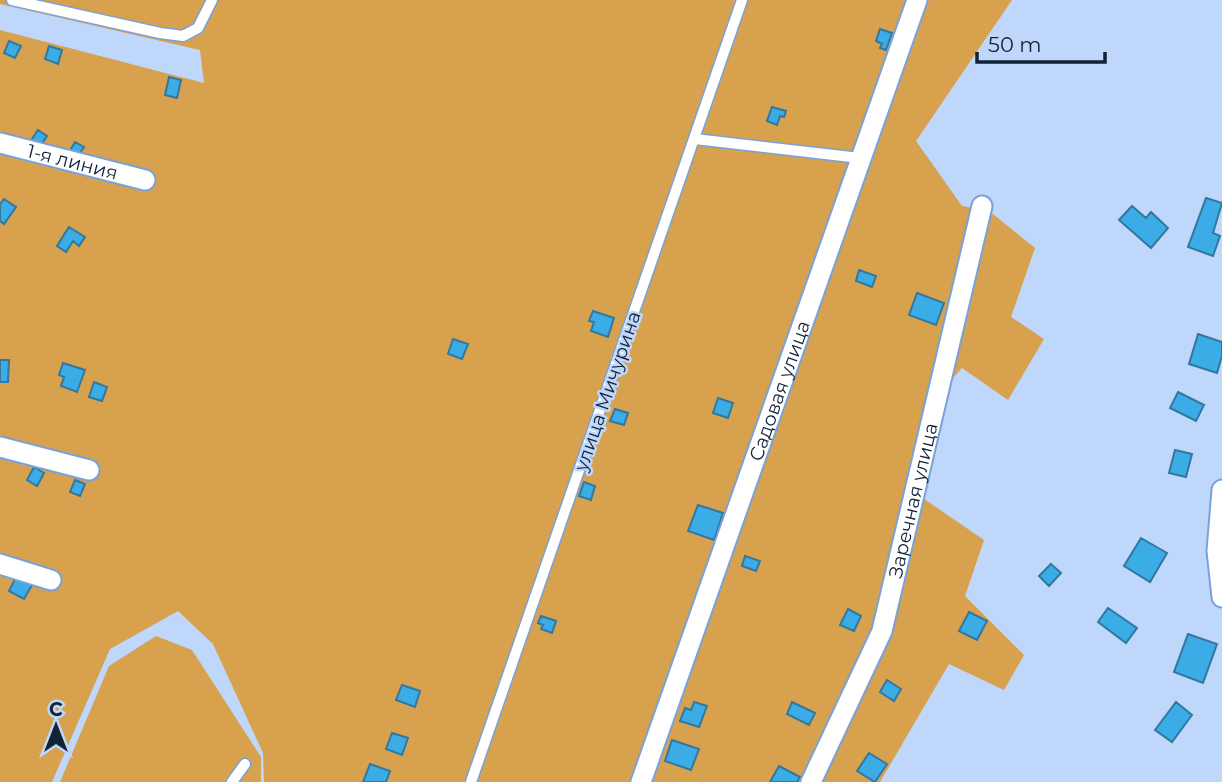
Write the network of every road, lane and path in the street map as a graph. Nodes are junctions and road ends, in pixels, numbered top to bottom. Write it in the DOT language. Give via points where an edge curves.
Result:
graph roads {
  1 [pos="12,0"];
  2 [pos="212,0"];
  3 [pos="742,0"];
  4 [pos="917,0"];
  5 [pos="39,3"];
  6 [pos="695,139"];
  7 [pos="0,143"];
  8 [pos="860,158"];
  9 [pos="145,180"];
  10 [pos="982,206"];
  11 [pos="0,447"];
  12 [pos="89,470"];
  13 [pos="1222,490"];
  14 [pos="0,564"];
  15 [pos="51,580"];
  16 [pos="1222,597"];
  17 [pos="245,764"];
  18 [pos="232,782"];
  19 [pos="471,782"];
  20 [pos="641,782"];
  21 [pos="810,782"];
  1 -- 5 [label="lane"];
  2 -- 5 [label="lane" via="198,28 183,36"];
  3 -- 6 [label="lane, улица Мичурина"];
  4 -- 8 [label="street, Садовая улица"];
  6 -- 8 [label="lane"];
  6 -- 19 [label="lane, улица Мичурина"];
  7 -- 9 [label="street, 1-я линия"];
  8 -- 20 [label="street, Садовая улица"];
  10 -- 21 [label="street, Заречная улица" via="882,631"];
  11 -- 12 [label="street"];
  13 -- 16 [label="street" via="1217,551"];
  14 -- 15 [label="street"];
  17 -- 18 [label="lane"];
}
